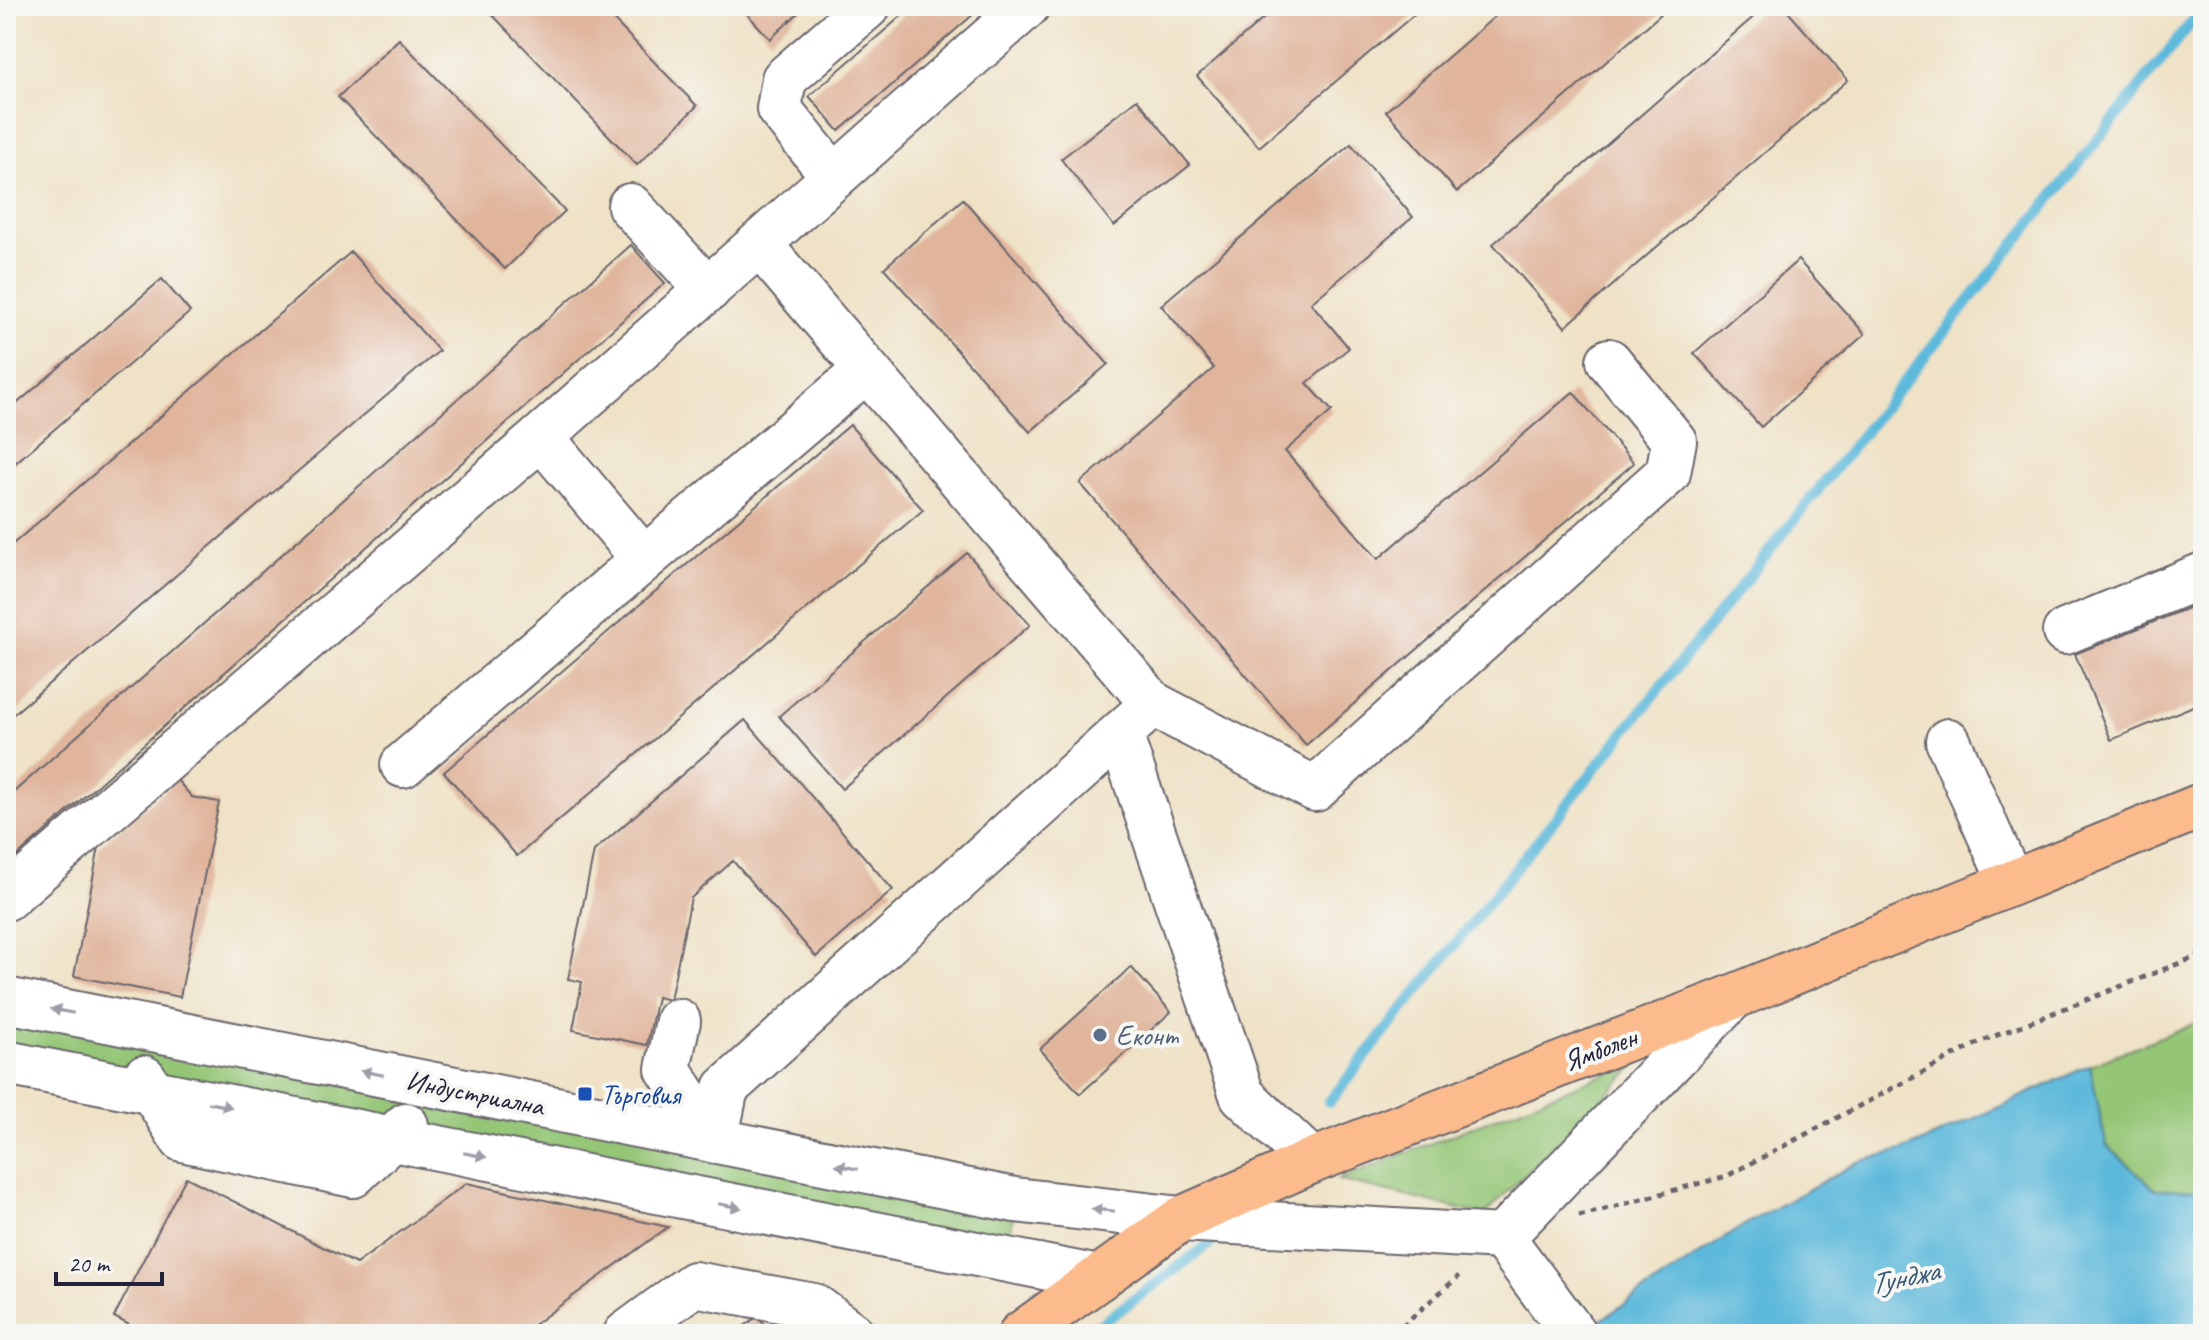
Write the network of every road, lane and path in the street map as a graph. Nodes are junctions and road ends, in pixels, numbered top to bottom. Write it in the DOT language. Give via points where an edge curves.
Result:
graph roads {
  1 [pos="868,6"];
  2 [pos="1027,6"];
  3 [pos="834,177"];
  4 [pos="630,206"];
  5 [pos="759,244"];
  6 [pos="708,290"];
  7 [pos="1609,361"];
  8 [pos="866,370"];
  9 [pos="541,437"];
  10 [pos="643,558"];
  11 [pos="2203,575"];
  12 [pos="2065,632"];
  13 [pos="1153,704"];
  14 [pos="1120,734"];
  15 [pos="1948,741"];
  16 [pos="403,765"];
  17 [pos="2203,805"];
  18 [pos="2011,883"];
  19 [pos="6,898"];
  20 [pos="2203,954"];
  21 [pos="1733,997"];
  22 [pos="6,1000"];
  23 [pos="108,1020"];
  24 [pos="678,1021"];
  25 [pos="6,1063"];
  26 [pos="446,1088"];
  27 [pos="153,1092"];
  28 [pos="391,1139"];
  29 [pos="715,1141"];
  30 [pos="1312,1161"];
  31 [pos="1577,1217"];
  32 [pos="1181,1219"];
  33 [pos="1502,1237"];
  34 [pos="1099,1278"];
  35 [pos="626,1334"];
  36 [pos="852,1334"];
  37 [pos="1021,1334"];
  38 [pos="1393,1334"];
  39 [pos="1574,1334"];
  1 -- 3 [label="street" via="784,79 779,109"];
  2 -- 3 [label="street"];
  3 -- 5 [label="street"];
  4 -- 6 [label="street"];
  5 -- 6 [label="street"];
  5 -- 8 [label="street"];
  6 -- 9 [label="street"];
  7 -- 13 [label="street" via="1674,441 1668,473 1315,789"];
  8 -- 10 [label="street"];
  8 -- 13 [label="street"];
  9 -- 10 [label="street"];
  9 -- 19 [label="street"];
  10 -- 16 [label="street"];
  11 -- 12 [label="street"];
  13 -- 14 [label="street"];
  14 -- 29 [label="street" via="726,1088"];
  14 -- 30 [label="street" via="1242,1095"];
  15 -- 18 [label="street"];
  17 -- 18 [label="main road, Ямболен"];
  18 -- 21 [label="main road, Ямболен"];
  20 -- 31 [label="path" via="1982,1041 1727,1176"];
  21 -- 30 [label="main road, Ямболен"];
  21 -- 33 [label="street"];
  23 -- 22 [label="street, Индустриална, one-way"];
  26 -- 23 [label="street, Индустриална, one-way"];
  23 -- 27 [label="street"];
  24 -- 29 [label="street" via="668,1069"];
  25 -- 27 [label="street"];
  26 -- 28 [label="street"];
  26 -- 29 [label="street, Индустриална"];
  27 -- 28 [label="street"];
  28 -- 34 [label="street, one-way"];
  32 -- 29 [label="street, Индустриална, one-way" via="1015,1200"];
  30 -- 32 [label="main road, Ямболен"];
  32 -- 33 [label="street, Индустриална"];
  32 -- 34 [label="main road, Ямболен"];
  33 -- 38 [label="path"];
  33 -- 39 [label="street"];
  34 -- 37 [label="main road, Ямболен"];
  35 -- 36 [label="street" via="694,1284 814,1306"];
}
